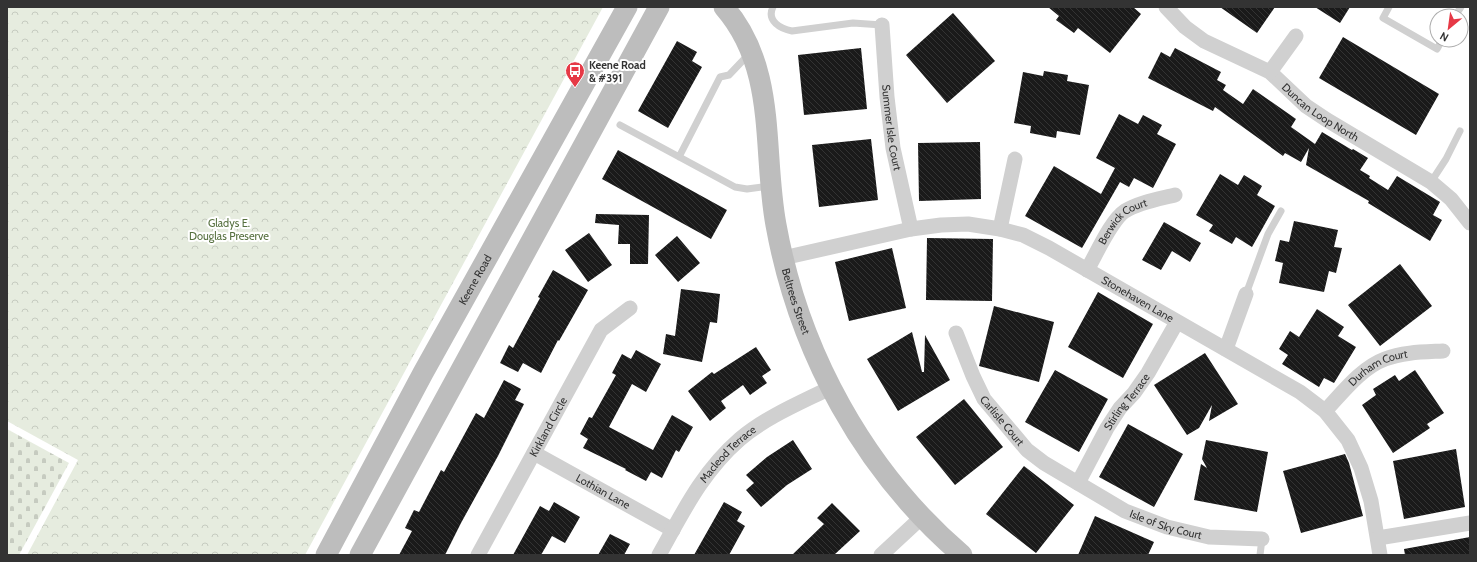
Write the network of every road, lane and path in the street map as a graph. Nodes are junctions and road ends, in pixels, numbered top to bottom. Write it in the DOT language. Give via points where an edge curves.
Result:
graph roads {
  1 [pos="627,7"];
  2 [pos="645,7"];
  3 [pos="659,7"];
  4 [pos="724,7"];
  5 [pos="773,7"];
  6 [pos="1166,7"];
  7 [pos="1389,7"];
  8 [pos="882,25"];
  9 [pos="1296,36"];
  10 [pos="1429,44"];
  11 [pos="751,52"];
  12 [pos="1270,72"];
  13 [pos="620,125"];
  14 [pos="1460,131"];
  15 [pos="680,157"];
  16 [pos="1015,159"];
  17 [pos="1431,182"];
  18 [pos="770,186"];
  19 [pos="1175,195"];
  20 [pos="1281,210"];
  21 [pos="1470,223"];
  22 [pos="911,229"];
  23 [pos="1000,229"];
  24 [pos="530,244"];
  25 [pos="783,258"];
  26 [pos="1087,270"];
  27 [pos="1246,294"];
  28 [pos="630,308"];
  29 [pos="1177,322"];
  30 [pos="956,333"];
  31 [pos="1226,349"];
  32 [pos="1443,351"];
  33 [pos="830,388"];
  34 [pos="1325,411"];
  35 [pos="534,453"];
  36 [pos="1078,483"];
  37 [pos="922,517"];
  38 [pos="1470,523"];
  39 [pos="673,530"];
  40 [pos="1378,538"];
  41 [pos="1262,539"];
  42 [pos="326,555"];
  43 [pos="360,555"];
  44 [pos="478,555"];
  45 [pos="659,555"];
  46 [pos="881,555"];
  47 [pos="962,555"];
  48 [pos="1260,555"];
  49 [pos="1380,555"];
  1 -- 42 [label="main road, Keene Road" via="423,373"];
  2 -- 24 [label="main road" via="543,192"];
  3 -- 24 [label="main road"];
  4 -- 11 [label="main road, Beltrees Street" via="734,19"];
  5 -- 8 [label="lane" via="772,14 776,24 780,28 792,31 853,23"];
  6 -- 12 [label="street, Duncan Loop North" via="1185,27 1204,41"];
  7 -- 10 [label="lane" via="1383,18"];
  8 -- 22 [label="street, Summer Isle Court" via="893,148"];
  9 -- 12 [label="street"];
  11 -- 15 [label="lane" via="729,75 720,77"];
  11 -- 18 [label="main road, Beltrees Street" via="759,71 763,94"];
  12 -- 17 [label="street, Duncan Loop North" via="1306,106"];
  13 -- 15 [label="lane"];
  14 -- 17 [label="lane"];
  15 -- 18 [label="lane" via="735,187 748,189"];
  16 -- 23 [label="street"];
  17 -- 21 [label="street, Duncan Loop North" via="1451,199"];
  18 -- 25 [label="main road, Beltrees Street"];
  19 -- 26 [label="street, Berwick Court" via="1124,211 1113,224"];
  20 -- 27 [label="lane" via="1268,234"];
  22 -- 23 [label="street, Stonehaven Lane" via="968,224"];
  22 -- 25 [label="street, Stonehaven Lane"];
  23 -- 26 [label="street, Stonehaven Lane" via="1023,236"];
  24 -- 43 [label="main road"];
  25 -- 33 [label="main road, Beltrees Street" via="793,298"];
  26 -- 29 [label="street, Stonehaven Lane"];
  27 -- 31 [label="street"];
  28 -- 35 [label="street, Kirkland Circle" via="601,330"];
  29 -- 31 [label="street, Stonehaven Lane"];
  29 -- 36 [label="street, Stirling Terrace" via="1148,373 1107,428"];
  30 -- 36 [label="street, Carlisle Court" via="984,400 1027,450"];
  31 -- 34 [label="street, Stonehaven Lane" via="1300,392"];
  32 -- 34 [label="street, Durham Court" via="1406,353 1385,359 1365,370"];
  33 -- 37 [label="main road, Beltrees Street" via="858,435 890,480"];
  33 -- 39 [label="street, Macleod Terrace" via="768,419 741,439 705,476 692,494"];
  34 -- 40 [label="street, Stonehaven Lane" via="1348,440 1361,468"];
  35 -- 39 [label="street, Lothian Lane"];
  35 -- 44 [label="street, Kirkland Circle"];
  36 -- 41 [label="street, Isle of Sky Court" via="1125,511 1167,527 1209,537"];
  37 -- 46 [label="street"];
  37 -- 47 [label="main road, Beltrees Street"];
  38 -- 40 [label="street"];
  39 -- 45 [label="street, Macleod Terrace"];
  40 -- 49 [label="street, Stonehaven Lane"];
  41 -- 48 [label="lane"];
}
